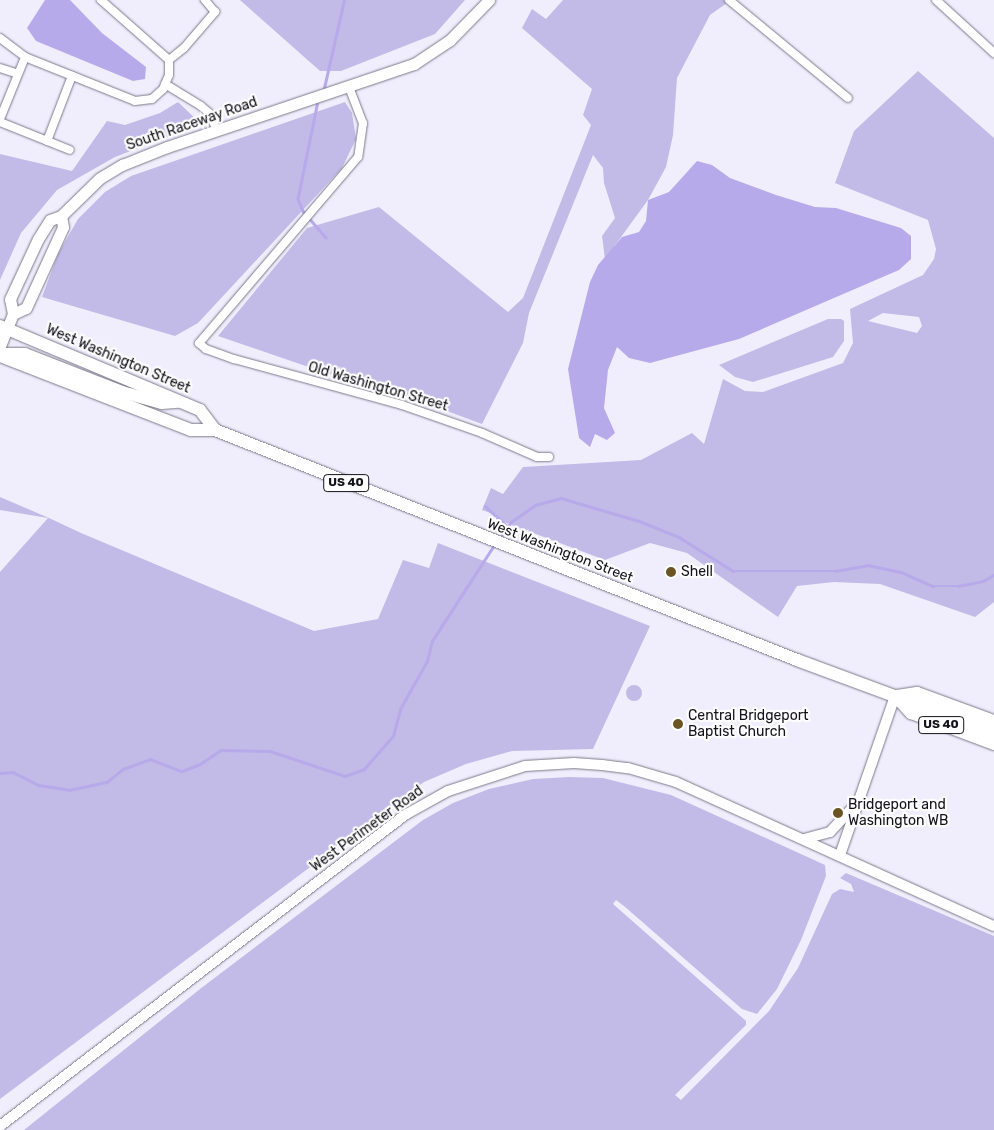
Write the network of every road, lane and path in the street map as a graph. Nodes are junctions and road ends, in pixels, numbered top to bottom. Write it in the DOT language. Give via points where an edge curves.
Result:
graph roads {
  1 [pos="102,0"];
  2 [pos="116,0"];
  3 [pos="205,0"];
  4 [pos="488,0"];
  5 [pos="729,0"];
  6 [pos="936,0"];
  7 [pos="110,8"];
  8 [pos="0,38"];
  9 [pos="994,53"];
  10 [pos="25,57"];
  11 [pos="169,60"];
  12 [pos="0,68"];
  13 [pos="18,74"];
  14 [pos="72,76"];
  15 [pos="165,84"];
  16 [pos="349,87"];
  17 [pos="848,98"];
  18 [pos="0,120"];
  19 [pos="217,130"];
  20 [pos="47,141"];
  21 [pos="70,150"];
  22 [pos="61,216"];
  23 [pos="14,314"];
  24 [pos="3,327"];
  25 [pos="0,346"];
  26 [pos="0,355"];
  27 [pos="180,402"];
  28 [pos="215,430"];
  29 [pos="549,457"];
  30 [pos="895,696"];
  31 [pos="994,721"];
  32 [pos="994,733"];
  33 [pos="994,744"];
  34 [pos="858,801"];
  35 [pos="804,839"];
  36 [pos="840,854"];
  37 [pos="994,926"];
  38 [pos="0,1126"];
  1 -- 7 [label="street"];
  2 -- 7 [label="street"];
  3 -- 11 [label="street" via="215,12 184,48"];
  4 -- 16 [label="main road, South Raceway Road" via="462,30 434,52 414,64"];
  5 -- 17 [label="street"];
  6 -- 9 [label="street"];
  7 -- 11 [label="street"];
  8 -- 10 [label="street"];
  10 -- 13 [label="street"];
  10 -- 14 [label="street"];
  11 -- 15 [label="street"];
  12 -- 13 [label="street"];
  13 -- 18 [label="street"];
  14 -- 15 [label="street" via="136,101 152,99"];
  14 -- 20 [label="street"];
  15 -- 19 [label="street" via="205,110"];
  16 -- 19 [label="main road, South Raceway Road"];
  16 -- 29 [label="street, Old Washington Street" via="362,116 361,148 353,164 199,343 206,349 234,359 402,405 482,432 537,457"];
  18 -- 20 [label="street"];
  19 -- 22 [label="main road, South Raceway Road" via="122,165 82,193"];
  20 -- 21 [label="street"];
  22 -- 23 [label="main road, South Raceway Road" via="63,227 26,308"];
  22 -- 23 [label="main road, South Raceway Road" via="50,220 30,255 10,299"];
  23 -- 24 [label="main road, South Raceway Road"];
  24 -- 25 [label="main road, South Raceway Road"];
  24 -- 27 [label="main road, West Washington Street"];
  26 -- 27 [label="main road" via="25,354 122,392 162,403"];
  26 -- 28 [label="main road, West Washington Street / US 40" via="191,430"];
  27 -- 28 [label="main road, West Washington Street" via="200,410"];
  28 -- 30 [label="main road, West Washington Street / US 40"];
  30 -- 31 [label="main road, West Washington Street / US 40" via="917,693"];
  30 -- 32 [label="main road"];
  30 -- 33 [label="main road, West Washington Street / US 40" via="911,713"];
  30 -- 34 [label="street"];
  34 -- 35 [label="street" via="830,832"];
  34 -- 36 [label="street"];
  35 -- 36 [label="street, West Perimeter Road"];
  35 -- 38 [label="street, West Perimeter Road" via="676,782 628,768 547,764 500,772 471,782 405,815"];
  36 -- 37 [label="street, West Perimeter Road"];
}
